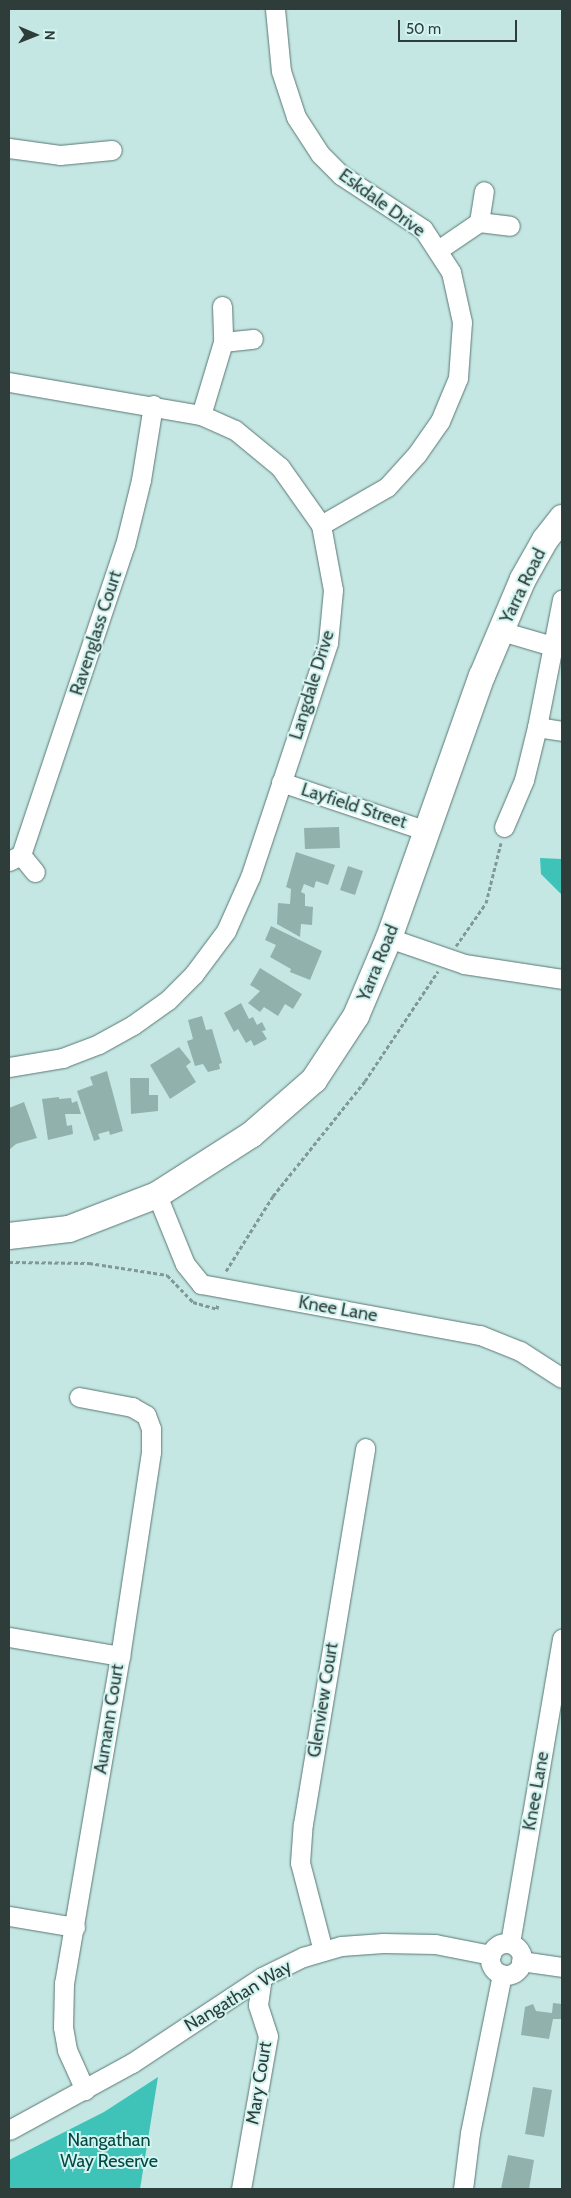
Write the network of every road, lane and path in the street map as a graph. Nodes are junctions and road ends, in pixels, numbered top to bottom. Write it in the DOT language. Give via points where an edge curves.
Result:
graph roads {
  1 [pos="275,9"];
  2 [pos="9,148"];
  3 [pos="112,150"];
  4 [pos="484,191"];
  5 [pos="480,222"];
  6 [pos="510,226"];
  7 [pos="438,250"];
  8 [pos="222,306"];
  9 [pos="252,339"];
  10 [pos="223,342"];
  11 [pos="9,382"];
  12 [pos="153,406"];
  13 [pos="201,415"];
  14 [pos="562,518"];
  15 [pos="321,525"];
  16 [pos="562,601"];
  17 [pos="502,631"];
  18 [pos="552,646"];
  19 [pos="537,727"];
  20 [pos="562,731"];
  21 [pos="281,782"];
  22 [pos="504,828"];
  23 [pos="427,830"];
  24 [pos="15,858"];
  25 [pos="35,872"];
  26 [pos="388,938"];
  27 [pos="447,959"];
  28 [pos="562,979"];
  29 [pos="9,1067"];
  30 [pos="157,1195"];
  31 [pos="9,1236"];
  32 [pos="9,1262"];
  33 [pos="222,1289"];
  34 [pos="562,1378"];
  35 [pos="79,1397"];
  36 [pos="365,1448"];
  37 [pos="9,1637"];
  38 [pos="562,1638"];
  39 [pos="120,1656"];
  40 [pos="9,1916"];
  41 [pos="75,1927"];
  42 [pos="510,1944"];
  43 [pos="323,1951"];
  44 [pos="490,1955"];
  45 [pos="521,1961"];
  46 [pos="562,1968"];
  47 [pos="502,1974"];
  48 [pos="262,1977"];
  49 [pos="85,2090"];
  50 [pos="9,2130"];
  51 [pos="241,2189"];
  52 [pos="463,2189"];
  1 -- 7 [label="street, Eskdale Drive" via="281,71 296,117 320,154 362,191 423,229"];
  2 -- 3 [label="street" via="60,155"];
  4 -- 5 [label="street"];
  5 -- 6 [label="street"];
  5 -- 7 [label="street"];
  7 -- 15 [label="street, Eskdale Drive" via="451,272 462,322 458,378 440,421 417,454 387,487"];
  8 -- 10 [label="street"];
  9 -- 10 [label="street"];
  10 -- 13 [label="street"];
  11 -- 12 [label="street, Langdale Drive"];
  12 -- 13 [label="street, Langdale Drive"];
  12 -- 24 [label="street, Ravenglass Court" via="141,480 125,545"];
  13 -- 15 [label="street, Langdale Drive" via="234,430 280,467"];
  14 -- 17 [label="main road, Yarra Road" via="523,579"];
  15 -- 21 [label="street, Langdale Drive" via="330,558 332,617 328,643"];
  16 -- 18 [label="street"];
  17 -- 18 [label="street"];
  17 -- 23 [label="main road, Yarra Road"];
  18 -- 19 [label="street"];
  19 -- 20 [label="street"];
  19 -- 22 [label="street" via="524,780"];
  21 -- 23 [label="street, Layfield Street"];
  21 -- 29 [label="street, Langdale Drive" via="237,908 226,931 194,974 168,1000 99,1044 63,1058"];
  22 -- 27 [label="path" via="486,903"];
  23 -- 26 [label="main road, Yarra Road"];
  24 -- 25 [label="street, Ravenglass Court"];
  26 -- 27 [label="street"];
  26 -- 30 [label="main road, Yarra Road" via="356,1016 314,1080 251,1135"];
  27 -- 28 [label="street"];
  27 -- 33 [label="path" via="365,1081 272,1196 226,1268"];
  30 -- 31 [label="main road, Yarra Road" via="69,1229"];
  30 -- 33 [label="street, Knee Lane" via="185,1264 201,1284"];
  32 -- 33 [label="path" via="89,1263 167,1275 193,1302 217,1309"];
  33 -- 34 [label="street, Knee Lane" via="480,1334 520,1351"];
  35 -- 39 [label="street, Aumann Court" via="132,1407 146,1415 151,1429 151,1452"];
  36 -- 43 [label="street, Glenview Court" via="303,1824 300,1863"];
  37 -- 39 [label="street"];
  38 -- 42 [label="street, Knee Lane"];
  39 -- 41 [label="street, Aumann Court"];
  40 -- 41 [label="street"];
  41 -- 49 [label="street, Aumann Court" via="64,1983 63,2027 67,2050"];
  42 -- 44 [label="street" via="500,1944"];
  42 -- 45 [label="street" via="518,1948"];
  43 -- 44 [label="street, Nangathan Way" via="384,1942 434,1944"];
  43 -- 48 [label="street, Nangathan Way"];
  44 -- 47 [label="street" via="491,1965"];
  45 -- 46 [label="street"];
  45 -- 47 [label="street" via="516,1970"];
  47 -- 52 [label="street" via="470,2134"];
  48 -- 49 [label="street, Nangathan Way"];
  48 -- 51 [label="street, Mary Court" via="258,2005 268,2036"];
  49 -- 50 [label="street, Nangathan Way"];
}
